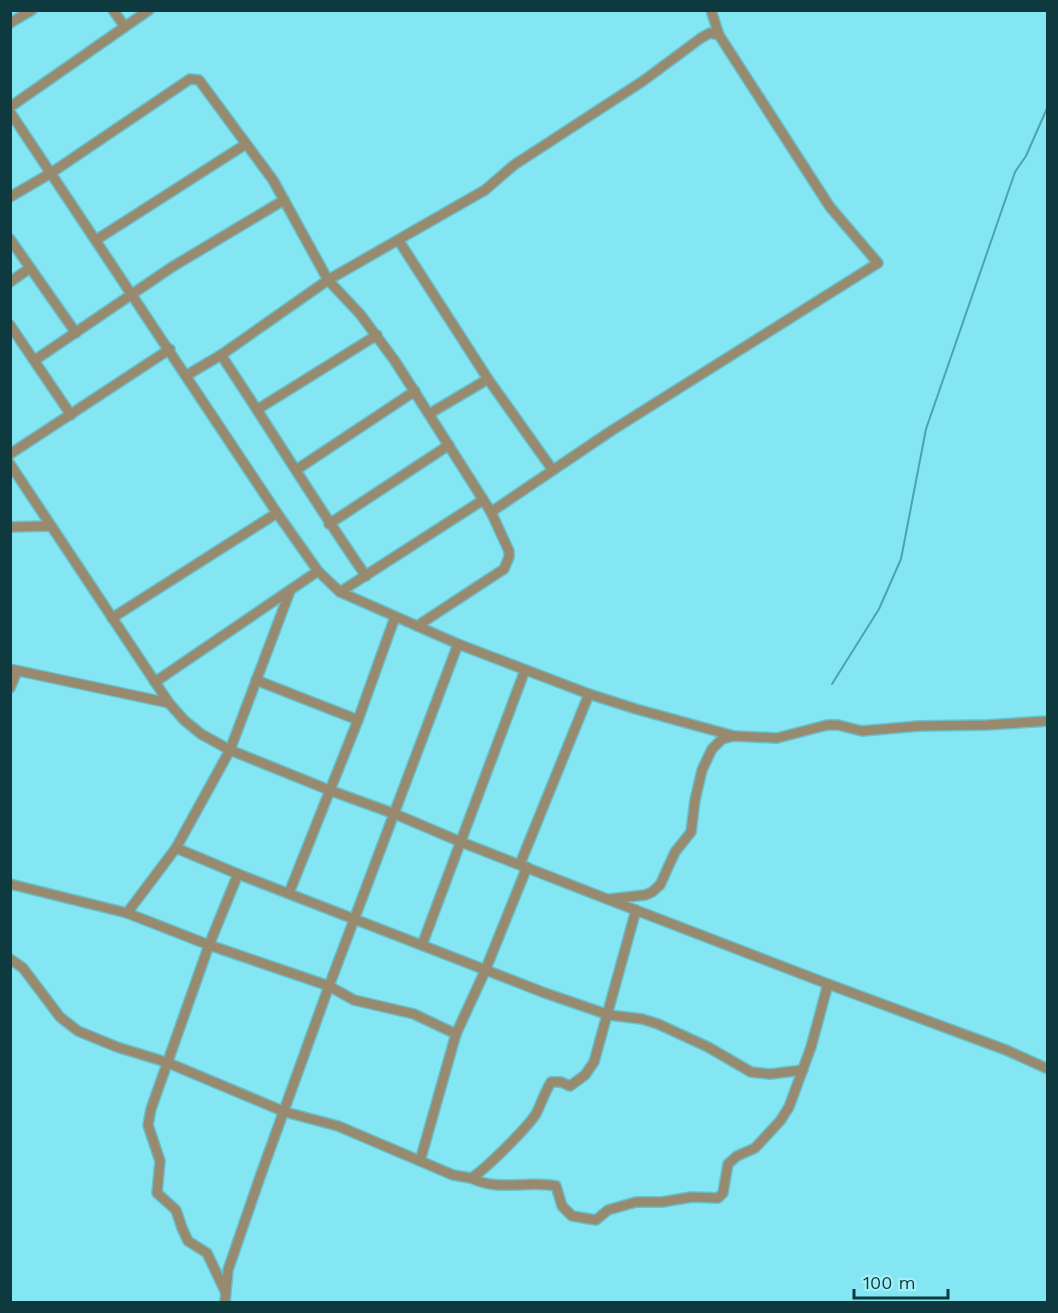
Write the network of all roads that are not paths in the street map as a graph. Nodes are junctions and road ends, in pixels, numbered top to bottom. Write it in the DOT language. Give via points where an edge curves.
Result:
graph roads {
  1 [pos="32,10"];
  2 [pos="113,10"];
  3 [pos="149,10"];
  4 [pos="711,10"];
  5 [pos="10,23"];
  6 [pos="124,27"];
  7 [pos="719,35"];
  8 [pos="11,111"];
  9 [pos="246,144"];
  10 [pos="51,173"];
  11 [pos="10,197"];
  12 [pos="284,200"];
  13 [pos="10,238"];
  14 [pos="96,240"];
  15 [pos="399,241"];
  16 [pos="30,268"];
  17 [pos="328,280"];
  18 [pos="10,282"];
  19 [pos="131,294"];
  20 [pos="10,325"];
  21 [pos="76,333"];
  22 [pos="377,335"];
  23 [pos="170,349"];
  24 [pos="221,355"];
  25 [pos="34,360"];
  26 [pos="187,375"];
  27 [pos="488,379"];
  28 [pos="415,391"];
  29 [pos="258,409"];
  30 [pos="429,414"];
  31 [pos="71,415"];
  32 [pos="449,446"];
  33 [pos="10,454"];
  34 [pos="10,464"];
  35 [pos="552,469"];
  36 [pos="296,470"];
  37 [pos="483,500"];
  38 [pos="491,512"];
  39 [pos="277,513"];
  40 [pos="329,524"];
  41 [pos="51,526"];
  42 [pos="10,527"];
  43 [pos="318,571"];
  44 [pos="366,576"];
  45 [pos="290,591"];
  46 [pos="340,592"];
  47 [pos="395,617"];
  48 [pos="112,618"];
  49 [pos="417,626"];
  50 [pos="458,644"];
  51 [pos="525,669"];
  52 [pos="14,670"];
  53 [pos="256,680"];
  54 [pos="155,682"];
  55 [pos="10,688"];
  56 [pos="589,694"];
  57 [pos="169,703"];
  58 [pos="358,720"];
  59 [pos="1047,721"];
  60 [pos="734,736"];
  61 [pos="230,750"];
  62 [pos="329,790"];
  63 [pos="395,814"];
  64 [pos="461,842"];
  65 [pos="176,848"];
  66 [pos="524,865"];
  67 [pos="238,874"];
  68 [pos="10,884"];
  69 [pos="289,893"];
  70 [pos="607,899"];
  71 [pos="636,910"];
  72 [pos="127,913"];
  73 [pos="355,918"];
  74 [pos="209,945"];
  75 [pos="422,945"];
  76 [pos="10,959"];
  77 [pos="485,971"];
  78 [pos="828,984"];
  79 [pos="329,986"];
  80 [pos="609,1015"];
  81 [pos="456,1034"];
  82 [pos="166,1062"];
  83 [pos="1047,1069"];
  84 [pos="803,1070"];
  85 [pos="285,1112"];
  86 [pos="420,1161"];
  87 [pos="471,1178"];
  88 [pos="225,1291"];
  89 [pos="225,1302"];
  1 -- 5 [label="street"];
  2 -- 6 [label="street"];
  3 -- 6 [label="street"];
  4 -- 7 [label="street"];
  6 -- 8 [label="street"];
  7 -- 15 [label="street" via="710,33 701,38 514,165 485,190"];
  7 -- 35 [label="street" via="830,207 878,263"];
  8 -- 10 [label="street"];
  9 -- 10 [label="street" via="200,80 193,78"];
  9 -- 12 [label="street"];
  9 -- 14 [label="street"];
  10 -- 11 [label="street"];
  10 -- 14 [label="street"];
  12 -- 17 [label="street"];
  12 -- 19 [label="street"];
  13 -- 16 [label="street"];
  14 -- 19 [label="street"];
  15 -- 17 [label="street"];
  15 -- 27 [label="street"];
  16 -- 18 [label="street"];
  16 -- 21 [label="street"];
  17 -- 22 [label="street"];
  17 -- 24 [label="street"];
  19 -- 21 [label="street"];
  19 -- 23 [label="street"];
  20 -- 25 [label="street"];
  21 -- 25 [label="street"];
  22 -- 28 [label="street"];
  22 -- 29 [label="street"];
  23 -- 26 [label="street"];
  23 -- 31 [label="street"];
  24 -- 26 [label="street"];
  24 -- 29 [label="street"];
  25 -- 31 [label="street"];
  26 -- 39 [label="street"];
  27 -- 30 [label="street"];
  27 -- 35 [label="street"];
  28 -- 30 [label="street"];
  28 -- 36 [label="street"];
  29 -- 36 [label="street"];
  30 -- 32 [label="street"];
  31 -- 33 [label="street"];
  32 -- 37 [label="street"];
  32 -- 40 [label="street"];
  34 -- 41 [label="street"];
  35 -- 38 [label="street"];
  36 -- 40 [label="street"];
  37 -- 38 [label="street"];
  37 -- 44 [label="street"];
  38 -- 49 [label="street" via="508,551 504,569"];
  39 -- 43 [label="street"];
  39 -- 48 [label="street"];
  40 -- 44 [label="street"];
  41 -- 42 [label="street"];
  41 -- 48 [label="street"];
  43 -- 45 [label="street"];
  43 -- 46 [label="street"];
  44 -- 46 [label="street"];
  45 -- 53 [label="street"];
  45 -- 54 [label="street"];
  46 -- 47 [label="street"];
  47 -- 49 [label="street"];
  47 -- 58 [label="street"];
  48 -- 54 [label="street"];
  49 -- 50 [label="street"];
  50 -- 51 [label="street"];
  50 -- 63 [label="street"];
  51 -- 56 [label="street"];
  51 -- 64 [label="street"];
  52 -- 55 [label="street"];
  52 -- 57 [label="street"];
  53 -- 58 [label="street"];
  53 -- 61 [label="street"];
  54 -- 57 [label="street"];
  56 -- 60 [label="street"];
  56 -- 66 [label="street"];
  57 -- 61 [label="street" via="201,734"];
  58 -- 62 [label="street"];
  59 -- 60 [label="street" via="862,731 827,725 777,738"];
  60 -- 70 [label="street" via="718,742 706,760 696,793 691,832 675,852 660,885 645,895"];
  61 -- 62 [label="street"];
  61 -- 65 [label="street"];
  62 -- 63 [label="street"];
  62 -- 69 [label="street"];
  63 -- 64 [label="street"];
  63 -- 73 [label="street"];
  64 -- 66 [label="street"];
  64 -- 75 [label="street"];
  65 -- 67 [label="street"];
  65 -- 72 [label="street"];
  66 -- 70 [label="street"];
  66 -- 77 [label="street"];
  67 -- 69 [label="street"];
  67 -- 74 [label="street"];
  68 -- 72 [label="street"];
  69 -- 73 [label="street"];
  70 -- 71 [label="street"];
  71 -- 78 [label="street"];
  71 -- 80 [label="street"];
  72 -- 74 [label="street"];
  73 -- 75 [label="street"];
  73 -- 79 [label="street"];
  74 -- 79 [label="street"];
  74 -- 82 [label="street"];
  75 -- 77 [label="street"];
  76 -- 82 [label="street" via="23,968 69,1025 117,1047"];
  77 -- 80 [label="street"];
  77 -- 81 [label="street"];
  78 -- 83 [label="street" via="991,1044"];
  78 -- 84 [label="street"];
  79 -- 81 [label="street" via="354,1000 414,1014"];
  79 -- 85 [label="street"];
  80 -- 84 [label="street" via="658,1024 751,1071 770,1074"];
  80 -- 87 [label="street" via="590,1070 570,1086 551,1083 537,1113"];
  81 -- 86 [label="street"];
  82 -- 85 [label="street"];
  82 -- 88 [label="street" via="148,1122 160,1161 158,1193 176,1210 188,1241 210,1257"];
  84 -- 87 [label="street" via="785,1115 755,1148 728,1164 723,1192 718,1198 636,1202 608,1210 596,1220 572,1216 562,1206 556,1186 493,1185"];
  85 -- 86 [label="street" via="338,1126"];
  85 -- 88 [label="street" via="233,1254"];
  86 -- 87 [label="street"];
  88 -- 89 [label="street"];
}
